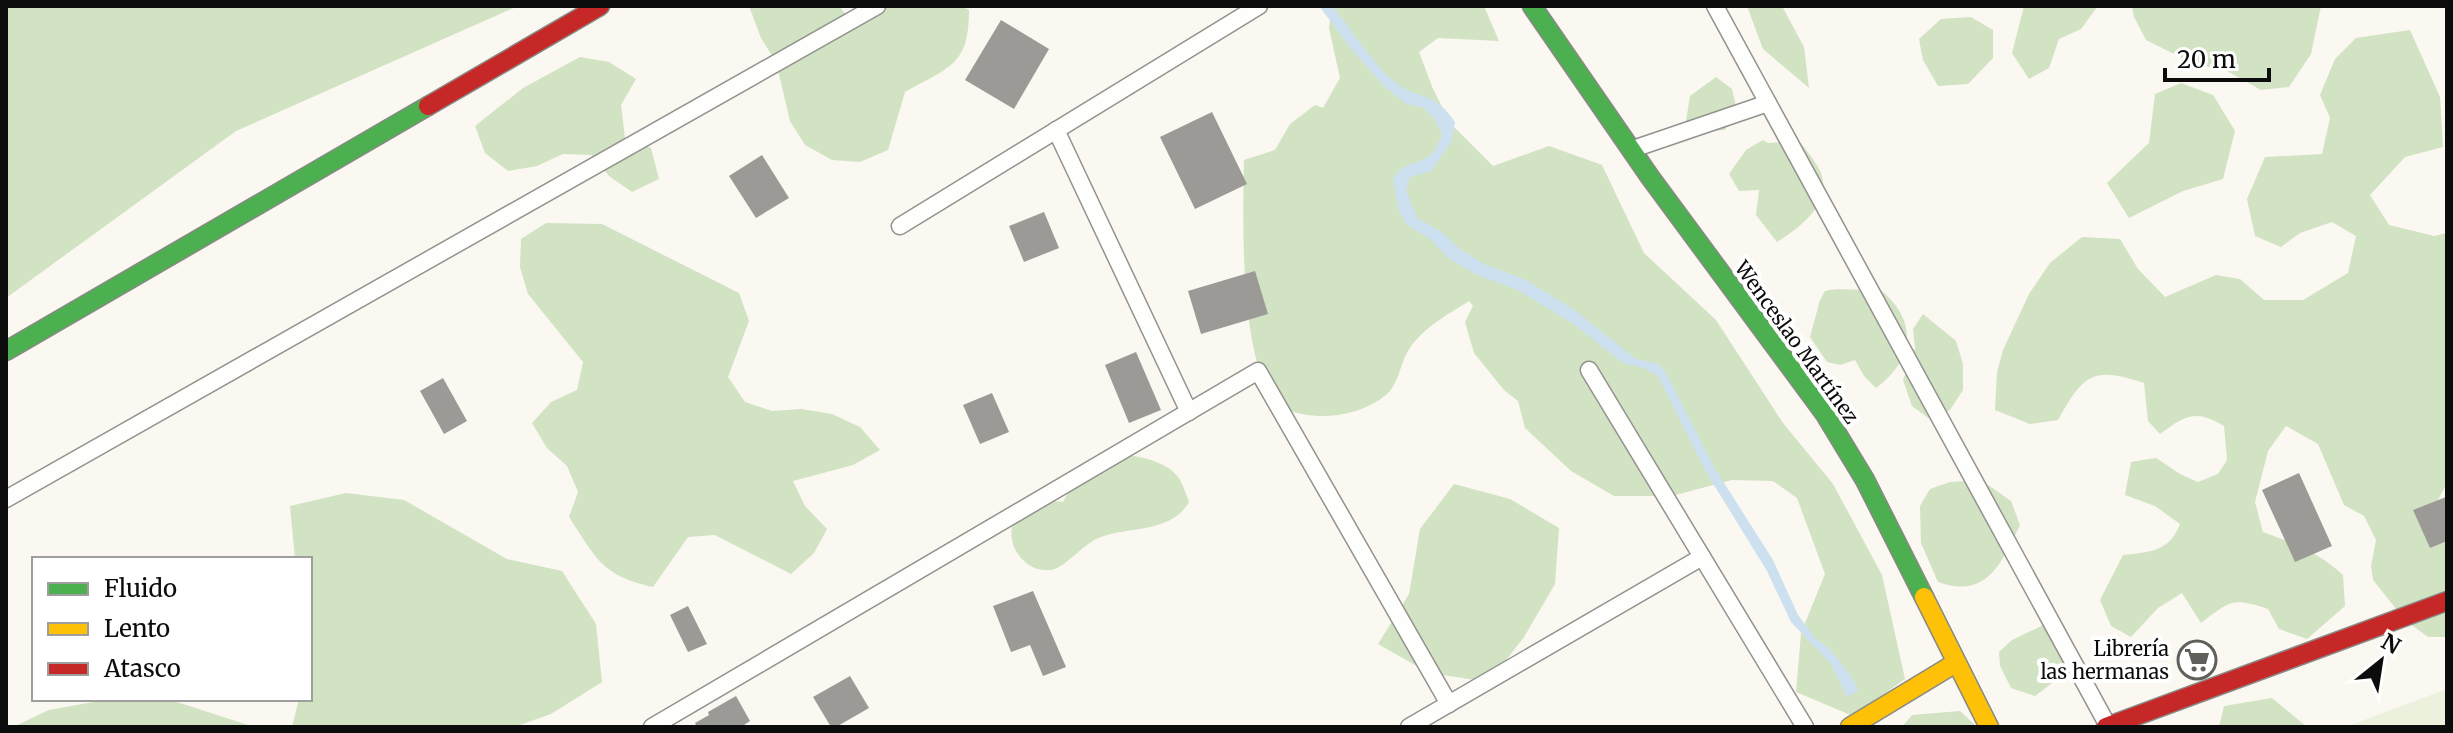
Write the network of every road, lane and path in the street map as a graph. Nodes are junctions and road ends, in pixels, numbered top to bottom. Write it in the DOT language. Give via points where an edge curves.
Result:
graph roads {
  1 [pos="600,6"];
  2 [pos="877,6"];
  3 [pos="1259,6"];
  4 [pos="1532,6"];
  5 [pos="1715,6"];
  6 [pos="1768,103"];
  7 [pos="1056,130"];
  8 [pos="1631,150"];
  9 [pos="900,226"];
  10 [pos="6,351"];
  11 [pos="1589,370"];
  12 [pos="1189,412"];
  13 [pos="6,499"];
  14 [pos="1702,557"];
  15 [pos="2447,601"];
  16 [pos="1954,664"];
  17 [pos="1449,704"];
  18 [pos="652,727"];
  19 [pos="1409,727"];
  20 [pos="1805,727"];
  21 [pos="1850,727"];
  22 [pos="1989,727"];
  23 [pos="2107,727"];
  1 -- 10 [label="street"];
  2 -- 13 [label="lane"];
  3 -- 7 [label="lane"];
  4 -- 8 [label="street, Wenceslao Martínez"];
  5 -- 6 [label="lane"];
  6 -- 8 [label="lane"];
  6 -- 23 [label="lane"];
  7 -- 9 [label="lane"];
  7 -- 12 [label="lane"];
  8 -- 16 [label="street, Wenceslao Martínez" via="1845,447"];
  11 -- 14 [label="lane"];
  12 -- 17 [label="lane" via="1258,371"];
  12 -- 18 [label="lane"];
  14 -- 17 [label="lane"];
  14 -- 20 [label="lane"];
  15 -- 23 [label="street"];
  16 -- 21 [label="street"];
  16 -- 22 [label="street, Wenceslao Martínez"];
  17 -- 19 [label="lane"];
}
